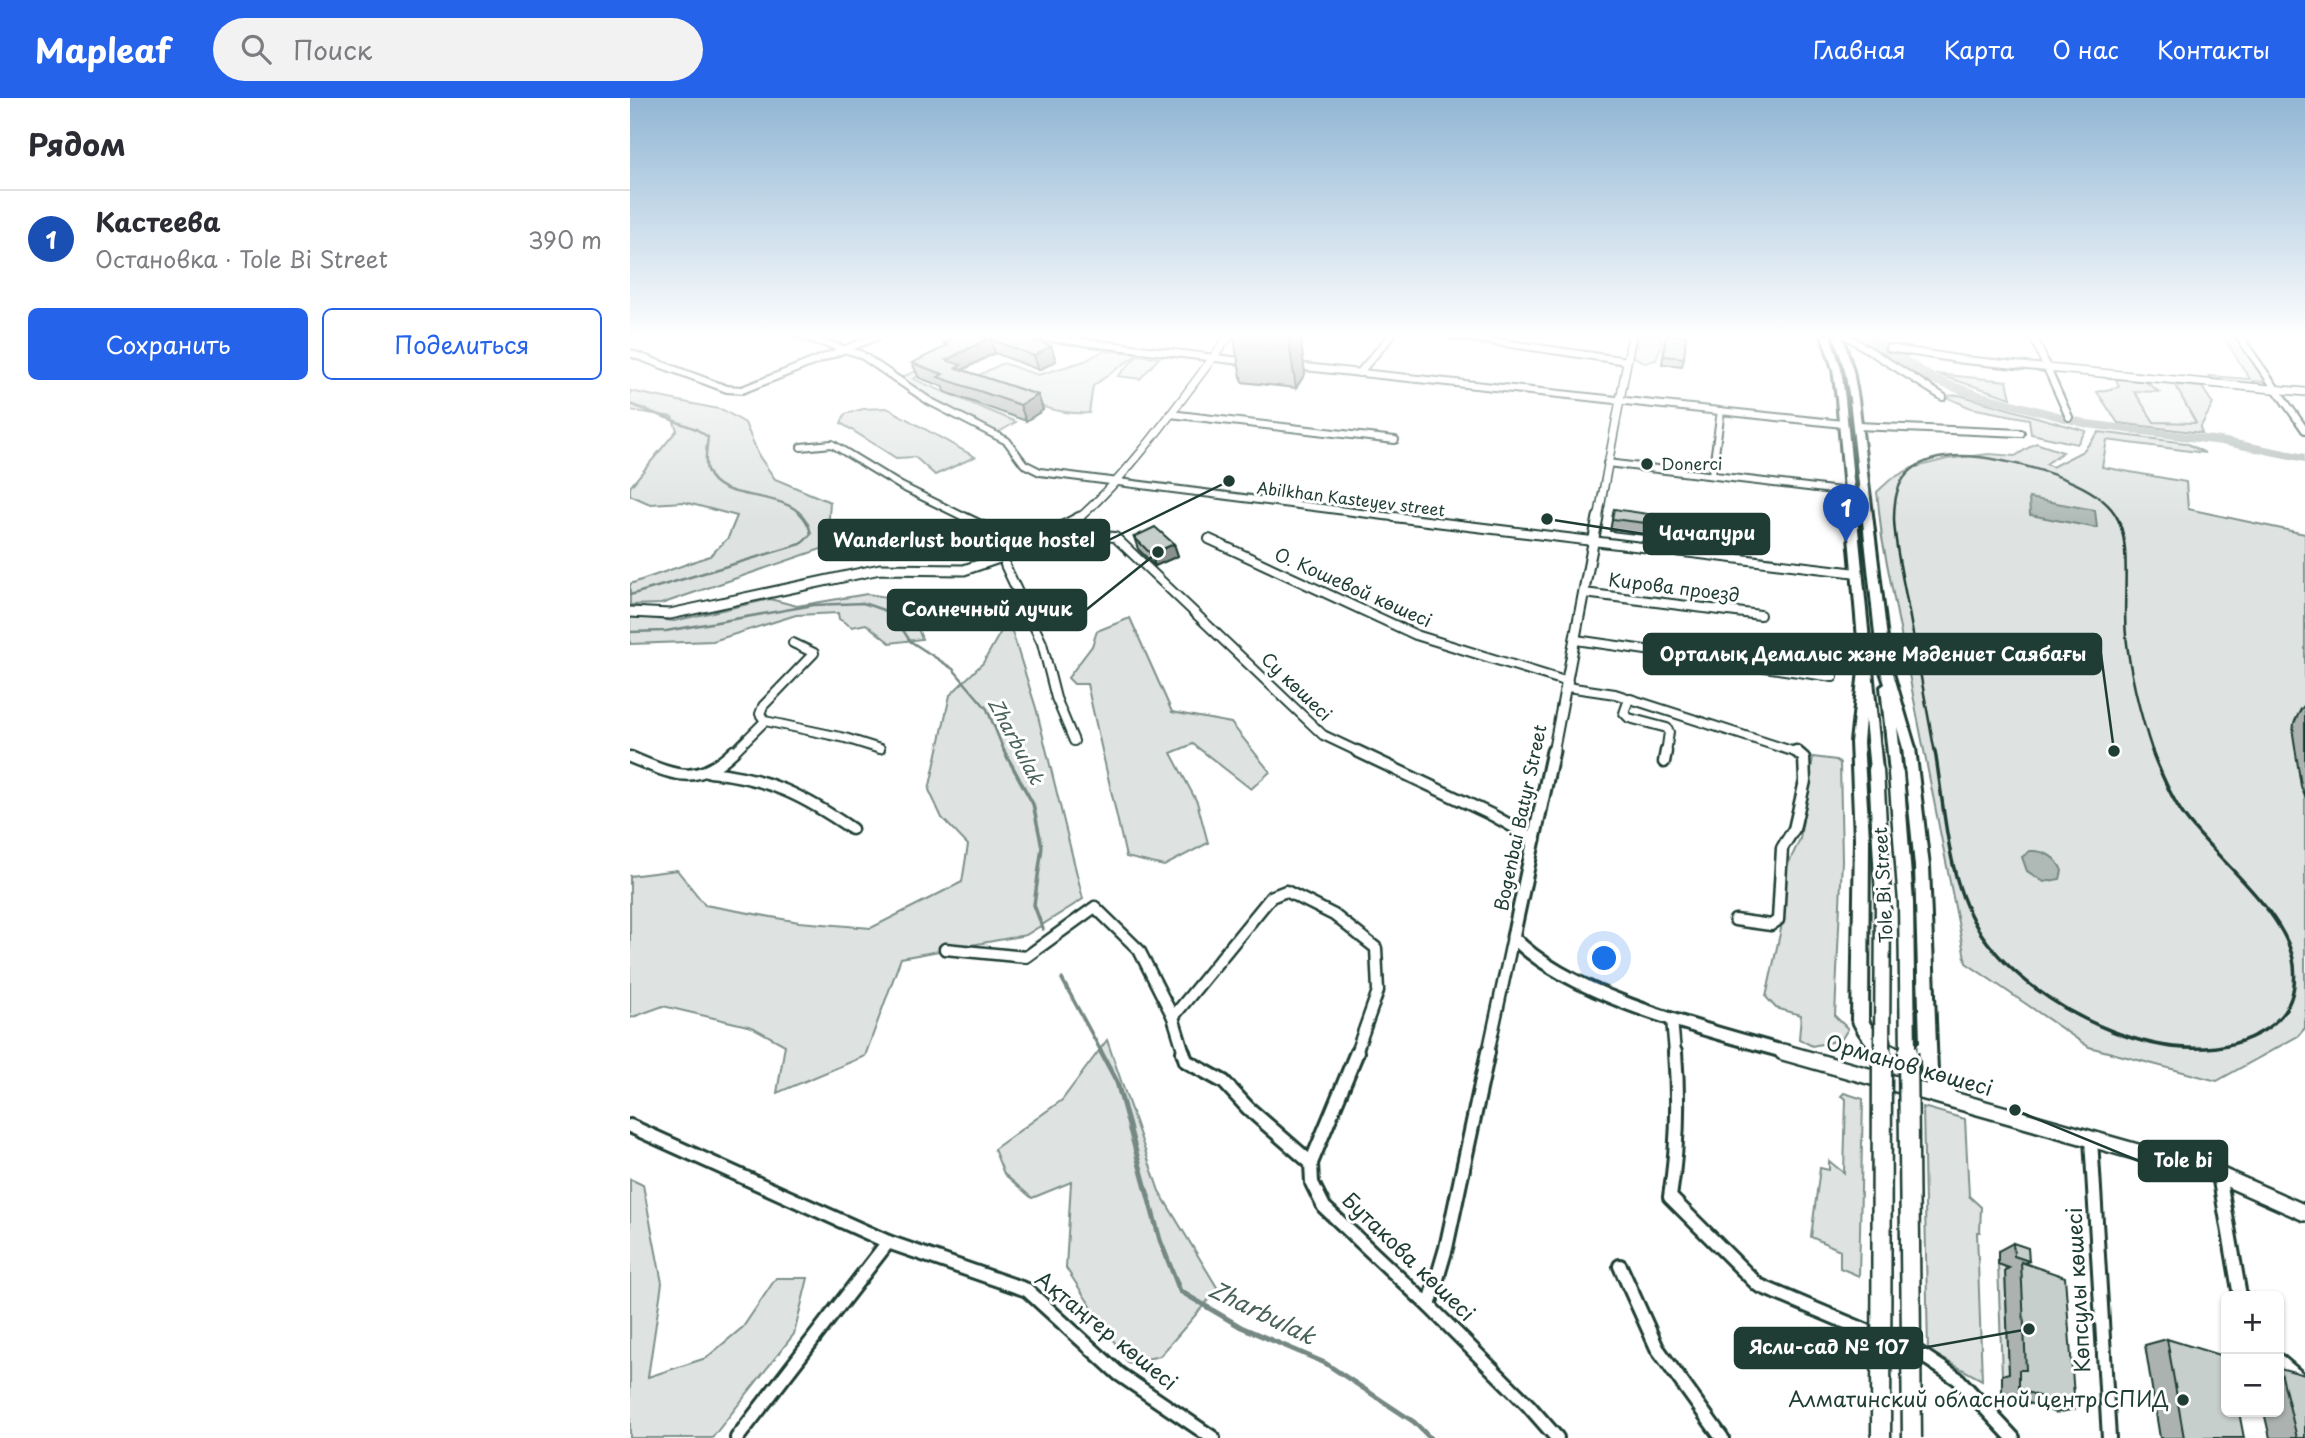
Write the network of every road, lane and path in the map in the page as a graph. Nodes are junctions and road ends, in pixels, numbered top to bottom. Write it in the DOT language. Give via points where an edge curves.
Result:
graph roads {
  1 [pos="924,398"];
  2 [pos="1183,398"];
  3 [pos="1595,398"];
  4 [pos="1840,398"];
  5 [pos="1853,398"];
  6 [pos="2061,398"];
  7 [pos="2282,398"];
  8 [pos="1619,400"];
  9 [pos="1721,411"];
  10 [pos="1170,414"];
  11 [pos="2069,416"];
  12 [pos="1843,424"];
  13 [pos="1857,426"];
  14 [pos="2305,430"];
  15 [pos="2021,433"];
  16 [pos="1395,440"];
  17 [pos="801,447"];
  18 [pos="1607,463"];
  19 [pos="1712,474"];
  20 [pos="1111,484"];
  21 [pos="1849,492"];
  22 [pos="1062,528"];
  23 [pos="1209,540"];
  24 [pos="1592,542"];
  25 [pos="1005,555"];
  26 [pos="1857,573"];
  27 [pos="1584,593"];
  28 [pos="630,612"];
  29 [pos="1760,615"];
  30 [pos="1576,640"];
  31 [pos="793,643"];
  32 [pos="1866,660"];
  33 [pos="1884,662"];
  34 [pos="1833,677"];
  35 [pos="1567,684"];
  36 [pos="1629,699"];
  37 [pos="765,721"];
  38 [pos="1073,741"];
  39 [pos="880,749"];
  40 [pos="630,757"];
  41 [pos="1664,762"];
  42 [pos="1876,770"];
  43 [pos="710,772"];
  44 [pos="852,829"];
  45 [pos="1535,839"];
  46 [pos="1735,920"];
  47 [pos="1513,937"];
  48 [pos="945,949"];
  49 [pos="1173,1017"];
  50 [pos="1672,1020"];
  51 [pos="1929,1046"];
  52 [pos="1951,1099"];
  53 [pos="630,1126"];
  54 [pos="2091,1139"];
  55 [pos="1311,1163"];
  56 [pos="2219,1175"];
  57 [pos="2305,1213"];
  58 [pos="888,1241"];
  59 [pos="1620,1266"];
  60 [pos="2239,1291"];
  61 [pos="1429,1306"];
  62 [pos="2284,1365"];
  63 [pos="2305,1382"];
  64 [pos="737,1438"];
  65 [pos="1213,1438"];
  66 [pos="1557,1438"];
  67 [pos="1722,1438"];
  68 [pos="1881,1438"];
  69 [pos="1912,1438"];
  70 [pos="2013,1438"];
  71 [pos="2109,1438"];
  1 -- 20 [label="street, Abilkhan Kasteyev street" via="1007,441 1032,470"];
  2 -- 10 [label="street"];
  3 -- 8 [label="street"];
  4 -- 12 [label="main road, Tole Bi Street"];
  5 -- 13 [label="main road, Tole Bi Street"];
  6 -- 11 [label="street"];
  7 -- 14 [label="street"];
  8 -- 9 [label="street"];
  8 -- 18 [label="street, Bogenbai Batyr Street"];
  9 -- 12 [label="street"];
  9 -- 19 [label="street"];
  10 -- 16 [label="street"];
  10 -- 20 [label="street"];
  12 -- 21 [label="main road, Tole Bi Street"];
  13 -- 15 [label="street"];
  13 -- 33 [label="main road, Tole Bi Street"];
  17 -- 25 [label="street" via="832,443 901,486 989,529 1006,546"];
  18 -- 19 [label="street"];
  18 -- 24 [label="street, Bogenbai Batyr Street"];
  19 -- 21 [label="street"];
  20 -- 22 [label="street" via="1096,503"];
  20 -- 24 [label="street, Abilkhan Kasteyev street"];
  21 -- 26 [label="main road, Tole Bi Street"];
  22 -- 25 [label="street"];
  22 -- 45 [label="street, Су көшесі" via="1076,534 1115,537 1323,736"];
  23 -- 35 [label="street, О. Кошевой көшесі" via="1416,635 1562,677"];
  24 -- 26 [label="street, Abilkhan Kasteyev street"];
  24 -- 27 [label="street, Bogenbai Batyr Street"];
  25 -- 28 [label="street" via="964,570 880,569 681,612"];
  25 -- 38 [label="street" via="1004,565 1042,643"];
  26 -- 32 [label="main road, Tole Bi Street"];
  27 -- 29 [label="street, Кирова проезд"];
  27 -- 30 [label="street, Bogenbai Batyr Street"];
  30 -- 34 [label="street"];
  30 -- 35 [label="street, Bogenbai Batyr Street"];
  31 -- 37 [label="street" via="814,653 764,706 760,714"];
  32 -- 42 [label="main road, Tole Bi Street"];
  32 -- 51 [label="main road" via="1857,742 1863,838 1860,1020 1872,1043 1888,1053 1913,1056"];
  33 -- 51 [label="main road" via="1909,748 1922,866"];
  33 -- 69 [label="main road, Tole Bi Street, bridge" via="1906,903"];
  35 -- 36 [label="street, О. Кошевой көшесі"];
  35 -- 45 [label="street, Bogenbai Batyr Street"];
  36 -- 41 [label="street" via="1625,713 1629,718 1667,728"];
  36 -- 46 [label="street, О. Кошевой көшесі" via="1796,750 1804,758 1805,781 1794,829 1782,848 1778,920 1771,925"];
  37 -- 39 [label="street"];
  37 -- 43 [label="street"];
  40 -- 43 [label="street" via="666,771"];
  42 -- 68 [label="main road, Tole Bi Street, bridge" via="1883,897"];
  43 -- 44 [label="street" via="769,781 804,794"];
  45 -- 47 [label="street, Bogenbai Batyr Street"];
  47 -- 50 [label="street, Орманов көшесі" via="1520,949 1539,961"];
  47 -- 61 [label="street, Bogenbai Batyr Street" via="1446,1248"];
  48 -- 49 [label="street" via="1026,957 1095,907 1139,950"];
  49 -- 55 [label="street" via="1186,1061 1224,1083"];
  49 -- 55 [label="street" via="1271,897 1286,891 1315,902 1376,948 1378,991"];
  50 -- 52 [label="street, Орманов көшесі"];
  50 -- 70 [label="street" via="1679,1100 1678,1150 1670,1197 1758,1285 1919,1353 1958,1379"];
  51 -- 52 [label="main road" via="1929,1073"];
  52 -- 54 [label="street, Орманов көшесі"];
  53 -- 58 [label="street, Ақтаңгер көшесі"];
  54 -- 56 [label="street, Орманов көшесі"];
  54 -- 71 [label="street, Көпсулы көшесі"];
  55 -- 61 [label="street, Бутакова көшесі" via="1312,1183 1324,1207"];
  56 -- 57 [label="street, Орманов көшесі"];
  56 -- 60 [label="street"];
  58 -- 64 [label="street"];
  58 -- 65 [label="street, Ақтаңгер көшесі" via="1027,1290 1119,1374"];
  59 -- 67 [label="street" via="1657,1348"];
  61 -- 66 [label="street, Бутакова көшесі"];
  62 -- 63 [label="street"];
}
